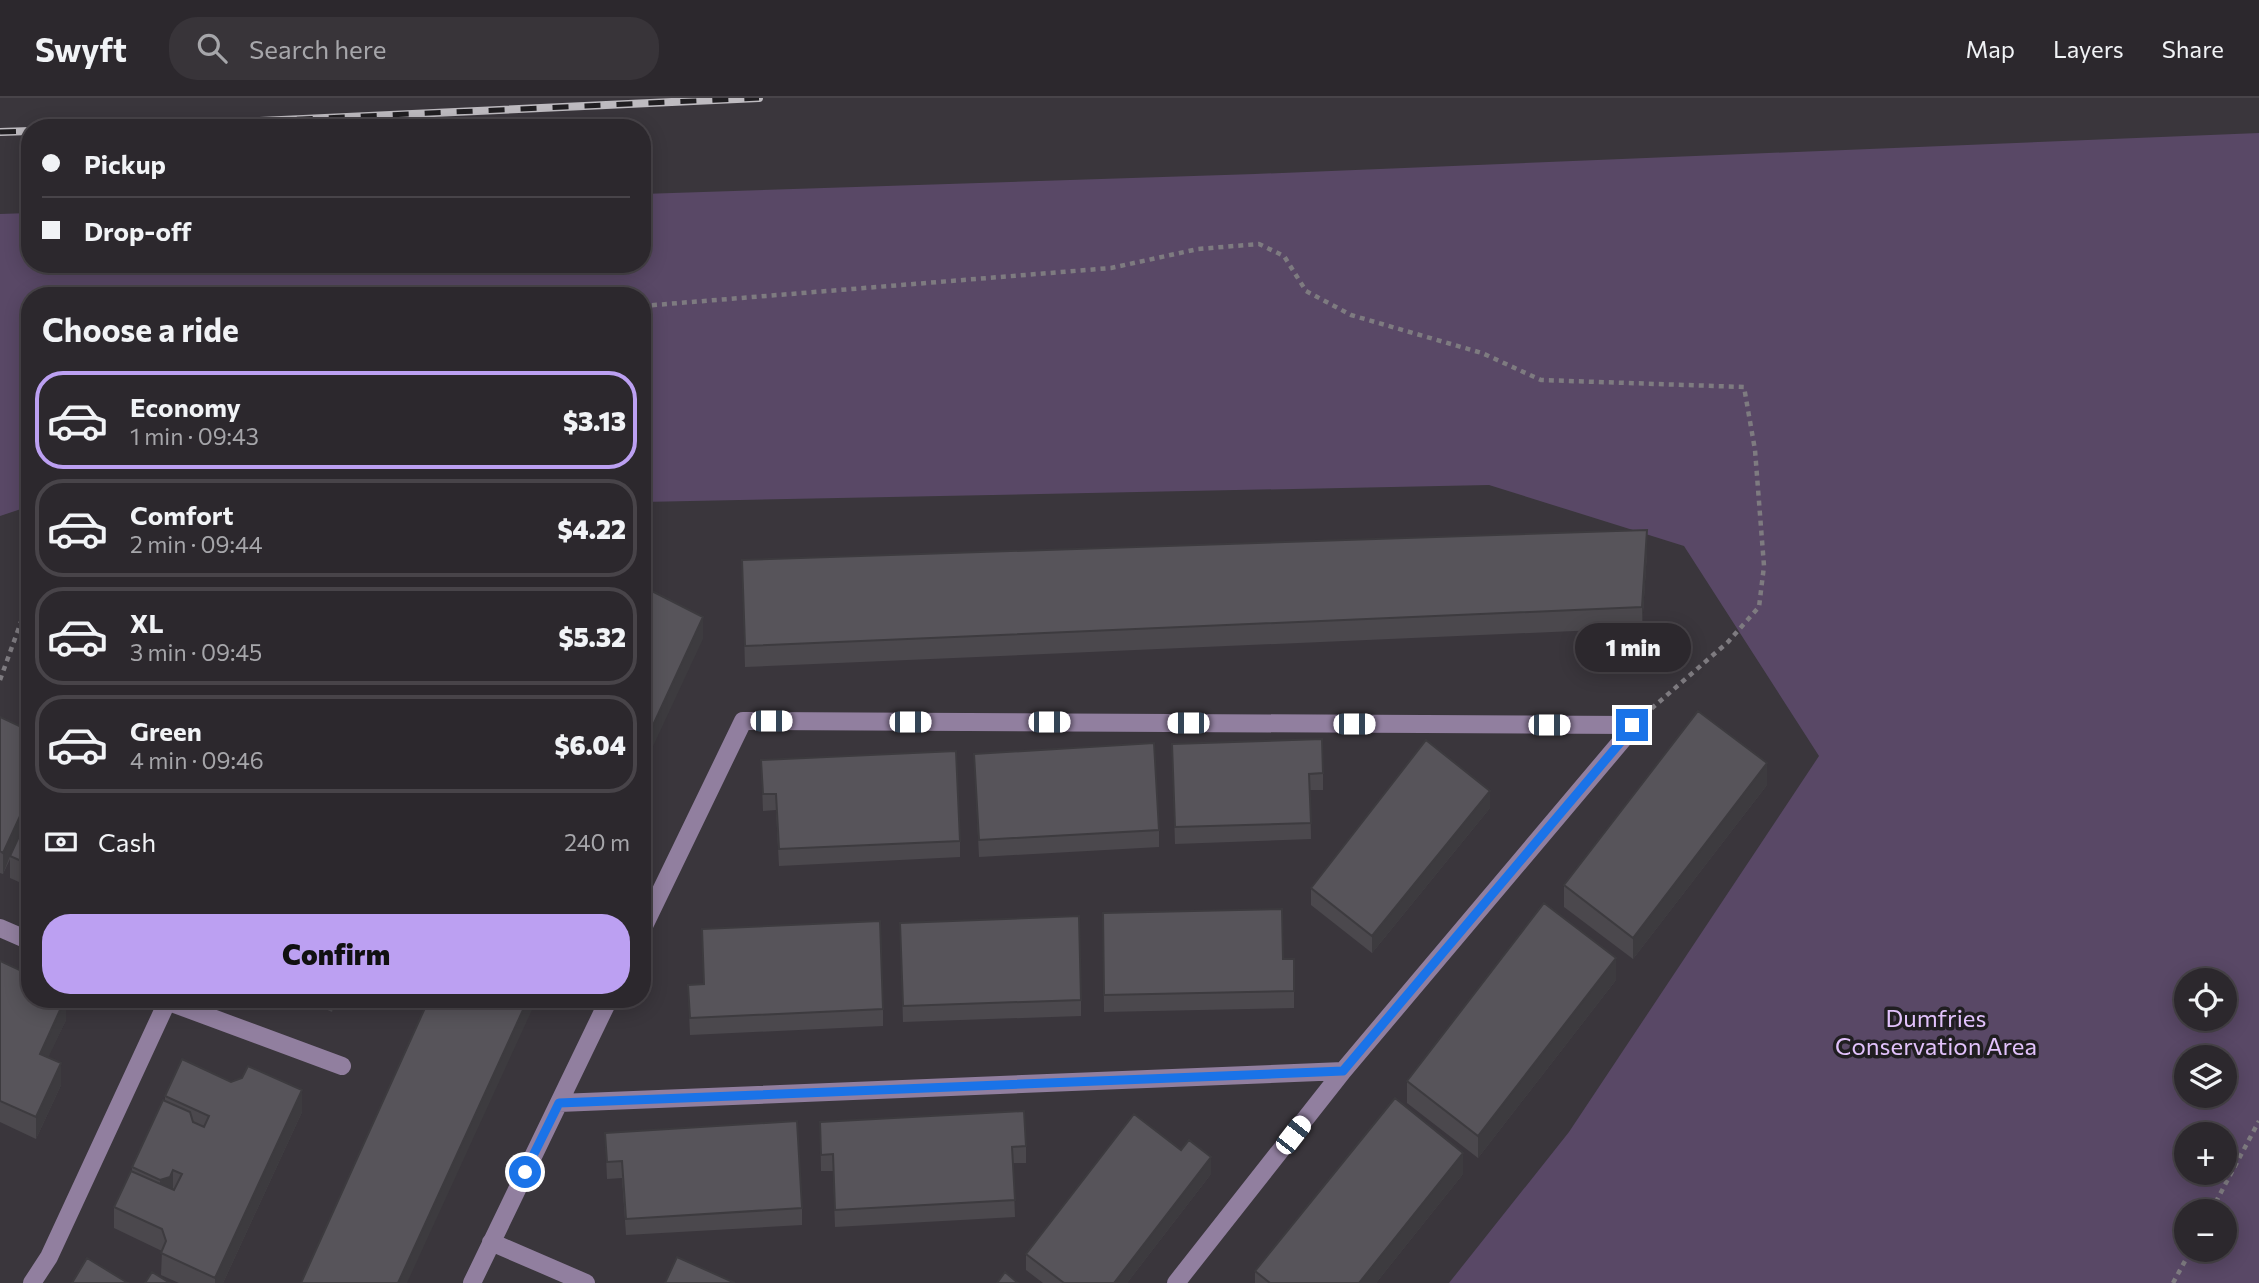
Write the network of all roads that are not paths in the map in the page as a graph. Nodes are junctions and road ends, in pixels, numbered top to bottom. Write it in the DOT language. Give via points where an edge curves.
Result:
graph roads {
  1 [pos="651,911"];
  2 [pos="0,928"];
  3 [pos="21,937"];
  4 [pos="161,1008"];
  5 [pos="183,1008"];
  6 [pos="605,1008"];
  7 [pos="342,1066"];
  8 [pos="1343,1071"];
  9 [pos="559,1103"];
  10 [pos="491,1242"];
  11 [pos="32,1283"];
  12 [pos="472,1283"];
  13 [pos="586,1283"];
  14 [pos="1176,1283"];
  1 -- 8 [label="lane" via="743,721 1632,725"];
  2 -- 3 [label="lane"];
  4 -- 11 [label="lane" via="49,1257"];
  5 -- 7 [label="lane"];
  6 -- 9 [label="lane"];
  8 -- 9 [label="lane"];
  8 -- 14 [label="lane"];
  9 -- 10 [label="lane"];
  10 -- 12 [label="lane"];
  10 -- 13 [label="lane"];
}
